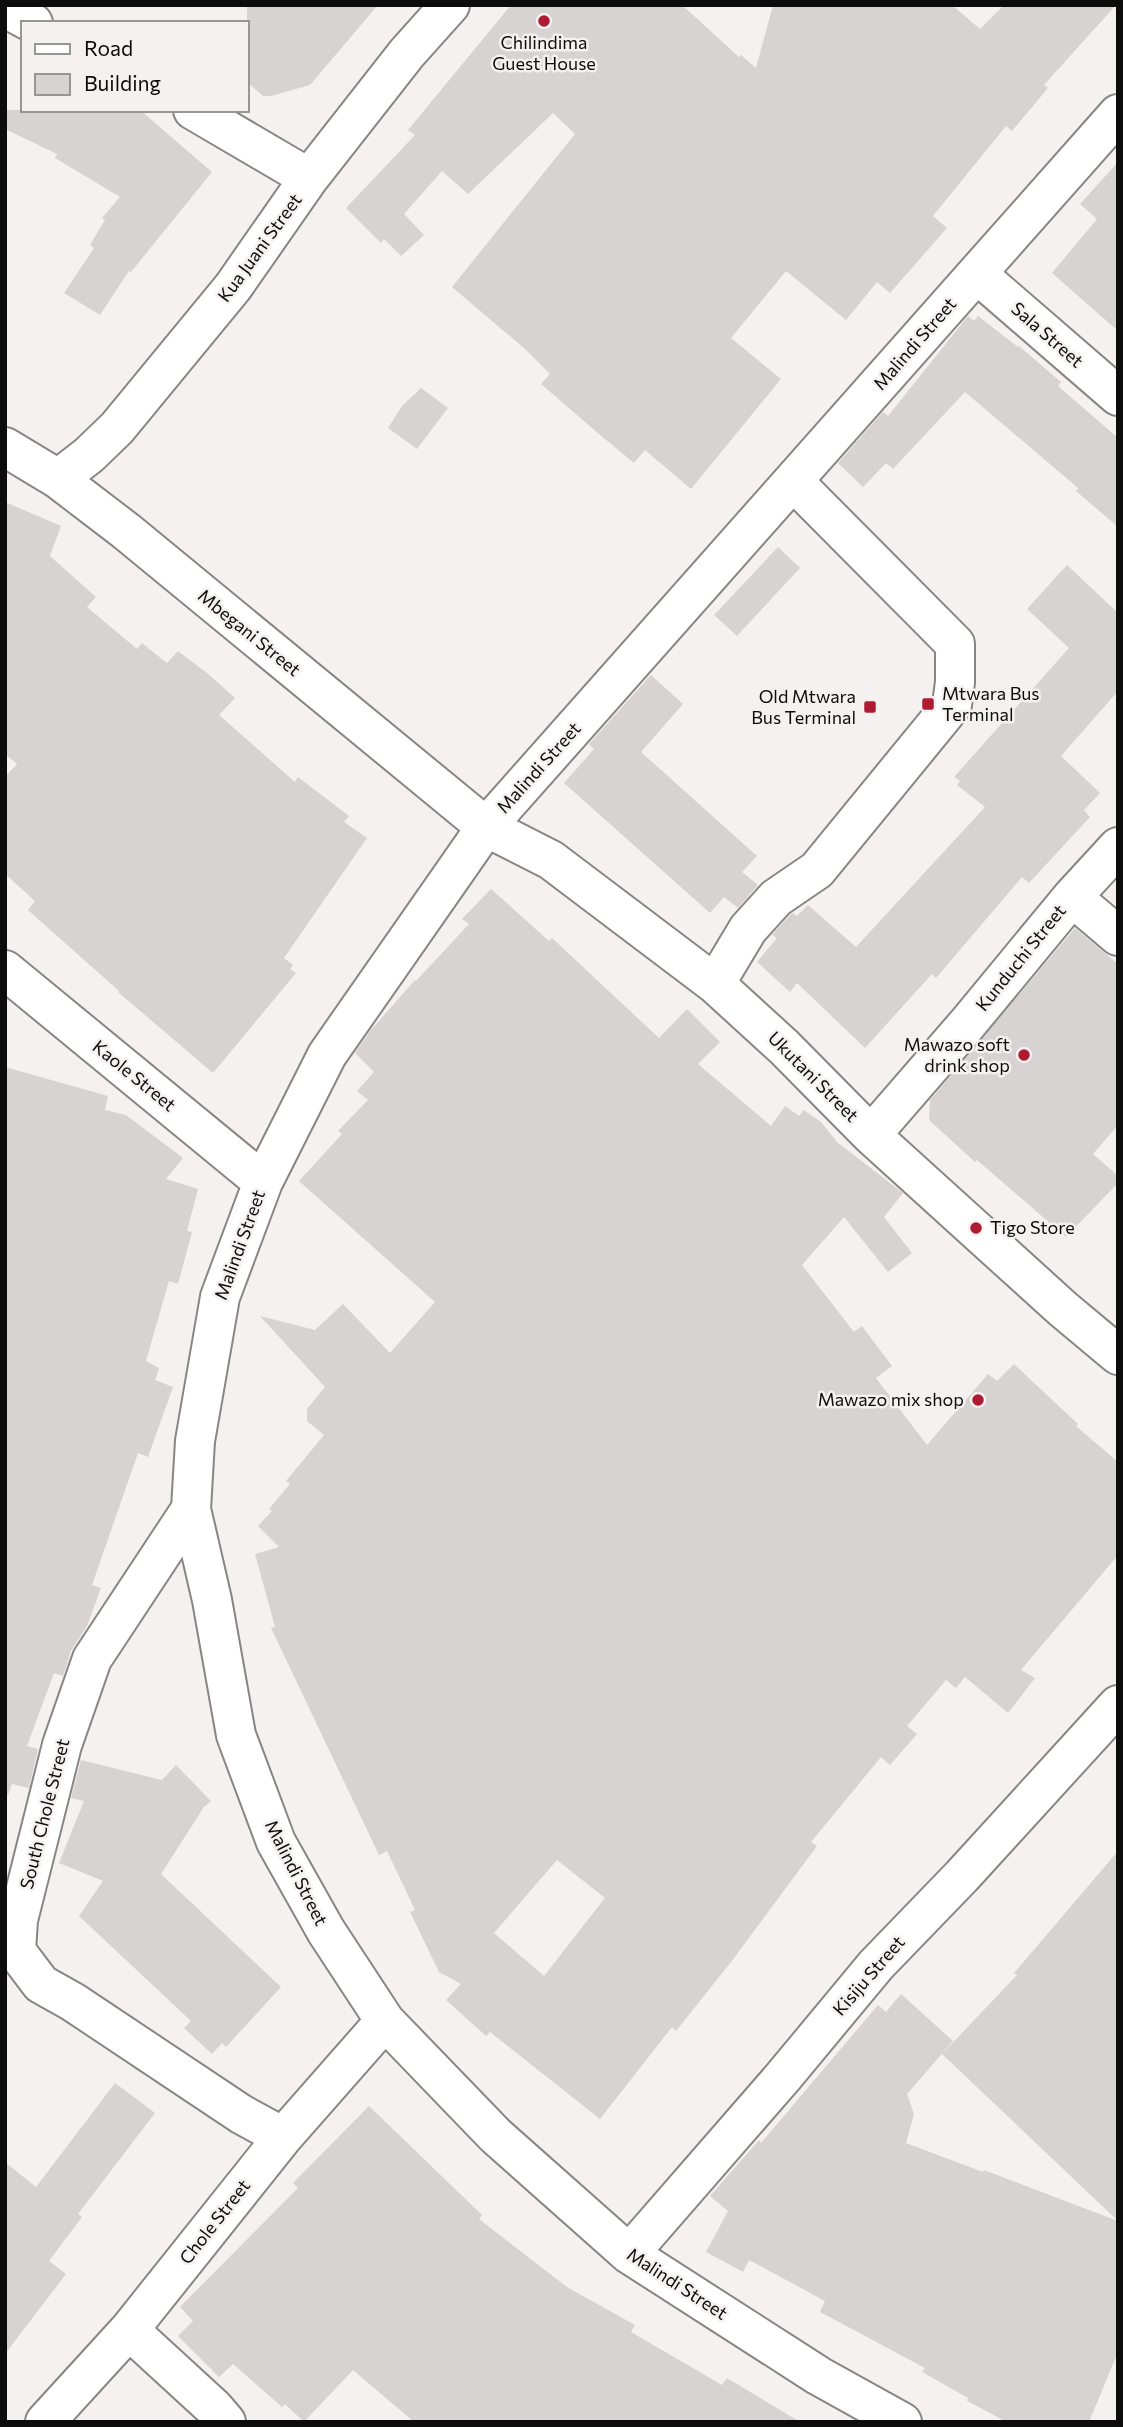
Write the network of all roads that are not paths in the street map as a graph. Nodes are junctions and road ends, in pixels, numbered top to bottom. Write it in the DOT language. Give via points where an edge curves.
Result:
graph roads {
  1 [pos="450,5"];
  2 [pos="5,8"];
  3 [pos="29,21"];
  4 [pos="196,112"];
  5 [pos="1118,114"];
  6 [pos="309,178"];
  7 [pos="977,274"];
  8 [pos="1118,396"];
  9 [pos="5,447"];
  10 [pos="58,479"];
  11 [pos="793,481"];
  12 [pos="486,827"];
  13 [pos="1118,847"];
  14 [pos="1072,897"];
  15 [pos="1118,936"];
  16 [pos="7,975"];
  17 [pos="715,984"];
  18 [pos="870,1135"];
  19 [pos="263,1182"];
  20 [pos="1118,1355"];
  21 [pos="191,1509"];
  22 [pos="1118,1705"];
  23 [pos="385,2021"];
  24 [pos="283,2137"];
  25 [pos="629,2254"];
  26 [pos="129,2330"];
  27 [pos="45,2422"];
  28 [pos="226,2422"];
  29 [pos="902,2422"];
  1 -- 6 [label="street, Kua Juani Street"];
  2 -- 3 [label="street"];
  4 -- 6 [label="street"];
  5 -- 7 [label="street, Malindi Street"];
  6 -- 10 [label="street, Kua Juani Street" via="233,287 117,428"];
  7 -- 8 [label="street, Sala Street"];
  7 -- 11 [label="street, Malindi Street"];
  9 -- 10 [label="street, Mbegani Street"];
  10 -- 12 [label="street, Mbegani Street"];
  11 -- 12 [label="street, Malindi Street"];
  11 -- 17 [label="street" via="955,644 956,682 952,705 817,870 776,898 748,929"];
  12 -- 17 [label="street, Ukutani Street" via="551,860"];
  12 -- 19 [label="street, Malindi Street" via="327,1055"];
  13 -- 14 [label="street, Kunduchi Street"];
  14 -- 15 [label="street"];
  14 -- 18 [label="street, Kunduchi Street"];
  16 -- 19 [label="street, Kaole Street"];
  17 -- 18 [label="street, Ukutani Street"];
  18 -- 20 [label="street, Ukutani Street"];
  19 -- 21 [label="street, Malindi Street" via="220,1297 195,1441"];
  21 -- 23 [label="street, Malindi Street" via="236,1735 272,1830 326,1931"];
  21 -- 24 [label="street, South Chole Street" via="92,1659 62,1745 18,1920 16,1951 41,1984"];
  22 -- 25 [label="street, Kisiju Street" via="876,1965"];
  23 -- 24 [label="street, Chole Street"];
  23 -- 25 [label="street, Malindi Street" via="495,2135"];
  24 -- 26 [label="street, Chole Street"];
  25 -- 29 [label="street, Malindi Street" via="819,2376"];
  26 -- 27 [label="street, Chole Street"];
  26 -- 28 [label="street"];
}
